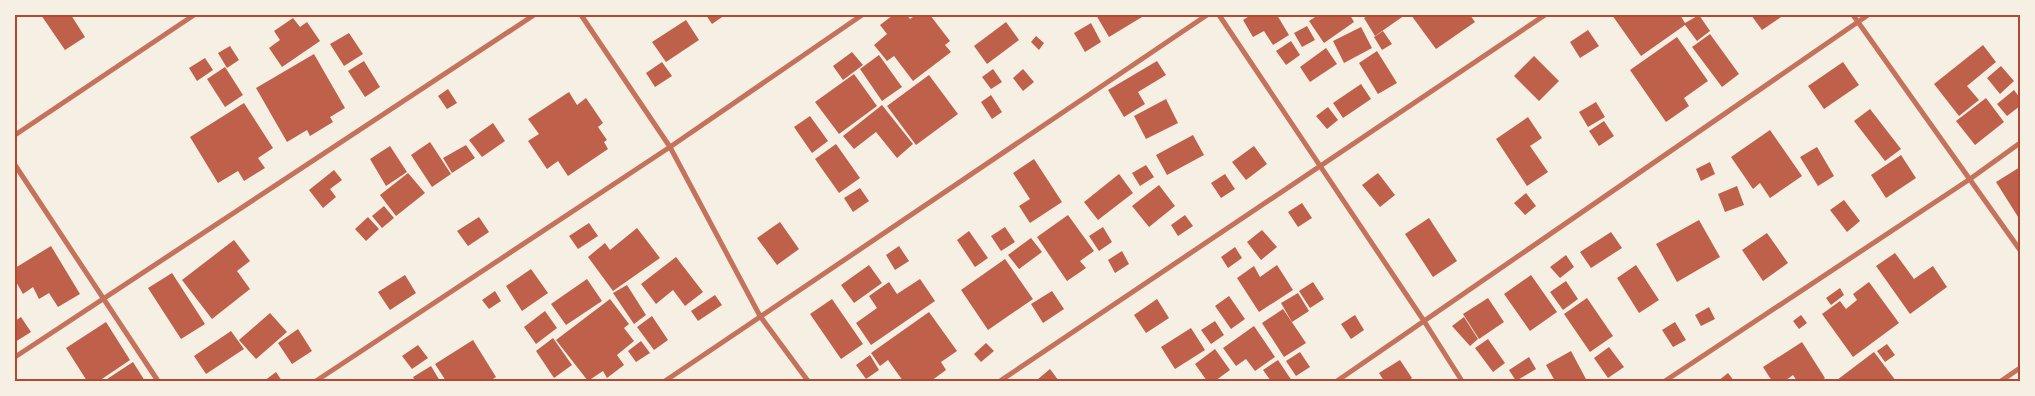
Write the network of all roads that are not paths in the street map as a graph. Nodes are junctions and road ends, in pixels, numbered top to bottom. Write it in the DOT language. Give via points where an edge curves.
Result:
graph roads {
  1 [pos="194,15"];
  2 [pos="534,15"];
  3 [pos="581,15"];
  4 [pos="862,15"];
  5 [pos="1207,15"];
  6 [pos="1219,15"];
  7 [pos="1545,15"];
  8 [pos="1853,15"];
  9 [pos="1868,15"];
  10 [pos="1858,22"];
  11 [pos="15,135"];
  12 [pos="2020,143"];
  13 [pos="670,147"];
  14 [pos="15,165"];
  15 [pos="1321,166"];
  16 [pos="1970,179"];
  17 [pos="2020,250"];
  18 [pos="102,298"];
  19 [pos="760,316"];
  20 [pos="1424,321"];
  21 [pos="15,357"];
  22 [pos="2020,368"];
  23 [pos="158,381"];
  24 [pos="316,381"];
  25 [pos="665,381"];
  26 [pos="808,381"];
  27 [pos="1000,381"];
  28 [pos="1337,381"];
  29 [pos="1462,381"];
  30 [pos="1665,381"];
  31 [pos="2001,381"];
  1 -- 11 [label="street"];
  2 -- 18 [label="street"];
  3 -- 13 [label="street"];
  4 -- 13 [label="street"];
  5 -- 19 [label="street"];
  6 -- 15 [label="street"];
  7 -- 15 [label="street"];
  8 -- 10 [label="street"];
  9 -- 10 [label="street"];
  10 -- 16 [label="street"];
  10 -- 20 [label="street"];
  12 -- 16 [label="street"];
  13 -- 19 [label="street"];
  13 -- 24 [label="street"];
  14 -- 18 [label="street"];
  15 -- 20 [label="street"];
  15 -- 27 [label="street"];
  16 -- 17 [label="street"];
  16 -- 30 [label="street"];
  18 -- 21 [label="street"];
  18 -- 23 [label="street"];
  19 -- 25 [label="street"];
  19 -- 26 [label="street"];
  20 -- 28 [label="street"];
  20 -- 29 [label="street"];
  22 -- 31 [label="street"];
}
